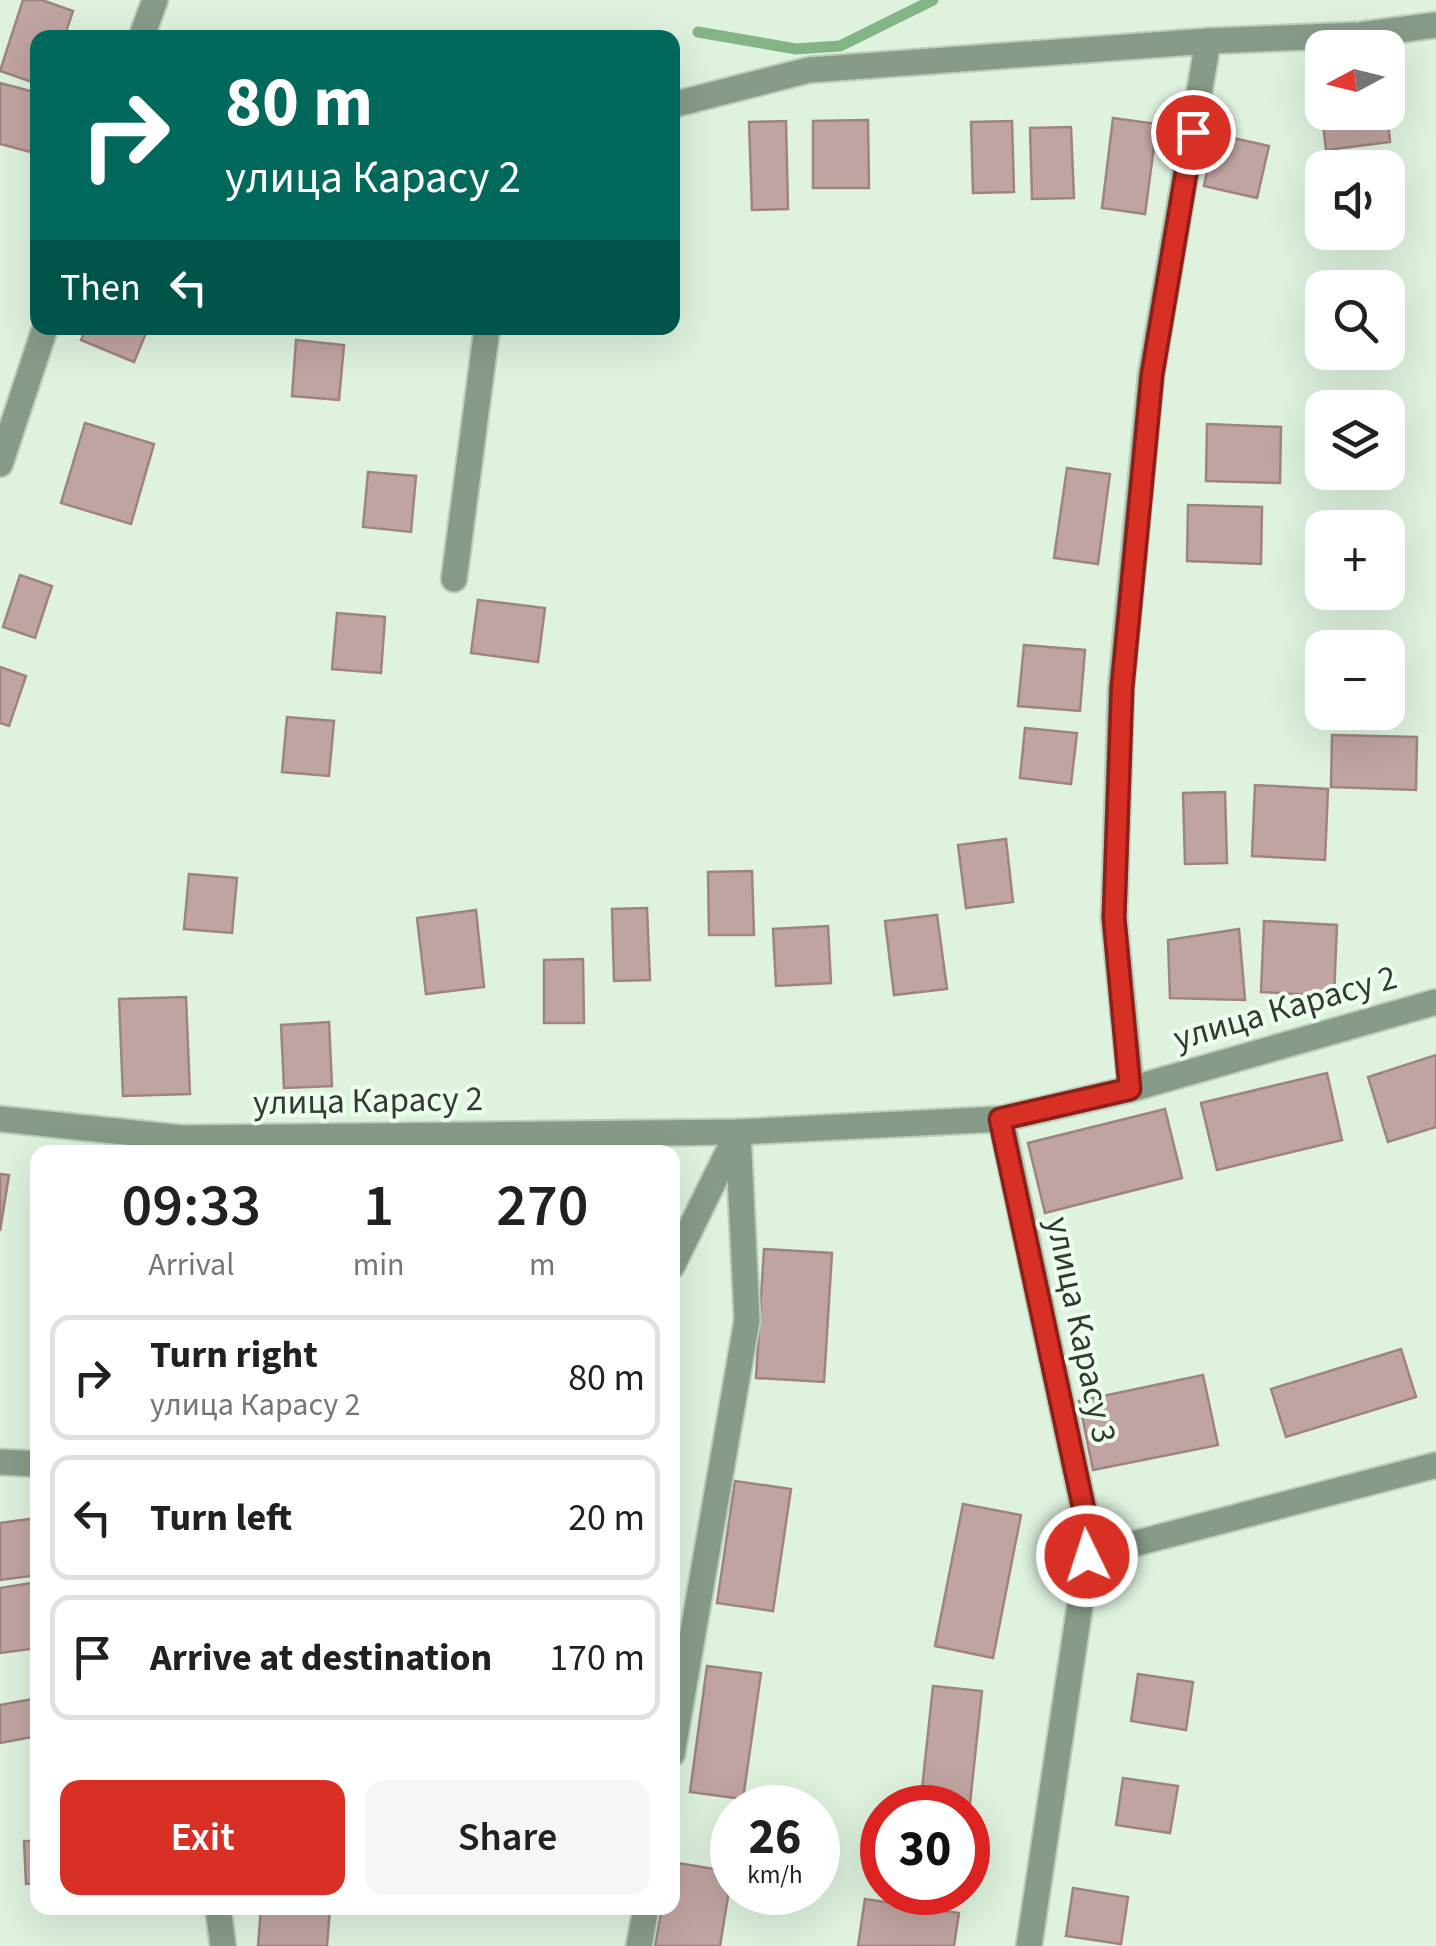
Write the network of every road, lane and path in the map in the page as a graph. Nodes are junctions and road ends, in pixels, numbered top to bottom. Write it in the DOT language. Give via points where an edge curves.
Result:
graph roads {
  1 [pos="155,0"];
  2 [pos="1436,25"];
  3 [pos="145,30"];
  4 [pos="1208,41"];
  5 [pos="680,103"];
  6 [pos="42,335"];
  7 [pos="485,335"];
  8 [pos="0,464"];
  9 [pos="454,579"];
  10 [pos="1436,1002"];
  11 [pos="1130,1089"];
  12 [pos="0,1119"];
  13 [pos="1000,1119"];
  14 [pos="738,1132"];
  15 [pos="680,1250"];
  16 [pos="0,1462"];
  17 [pos="30,1464"];
  18 [pos="1436,1466"];
  19 [pos="1087,1556"];
  20 [pos="680,1708"];
  21 [pos="219,1915"];
  22 [pos="645,1915"];
  23 [pos="222,1946"];
  24 [pos="639,1946"];
  25 [pos="1029,1946"];
  1 -- 3 [label="street"];
  2 -- 4 [label="street"];
  4 -- 5 [label="street" via="809,70"];
  4 -- 11 [label="street" via="1152,375 1122,688 1114,918"];
  6 -- 8 [label="street"];
  7 -- 9 [label="street"];
  10 -- 11 [label="street, улица Карасу 2"];
  11 -- 13 [label="street, улица Карасу 2"];
  12 -- 14 [label="street, улица Карасу 2" via="182,1138"];
  13 -- 14 [label="street, улица Карасу 2"];
  13 -- 19 [label="street, улица Карасу 3" via="1090,1538"];
  14 -- 15 [label="street"];
  14 -- 20 [label="street" via="747,1320"];
  16 -- 17 [label="street"];
  18 -- 19 [label="street"];
  19 -- 25 [label="street, улица Карасу 3"];
  21 -- 23 [label="street"];
  22 -- 24 [label="street"];
}
